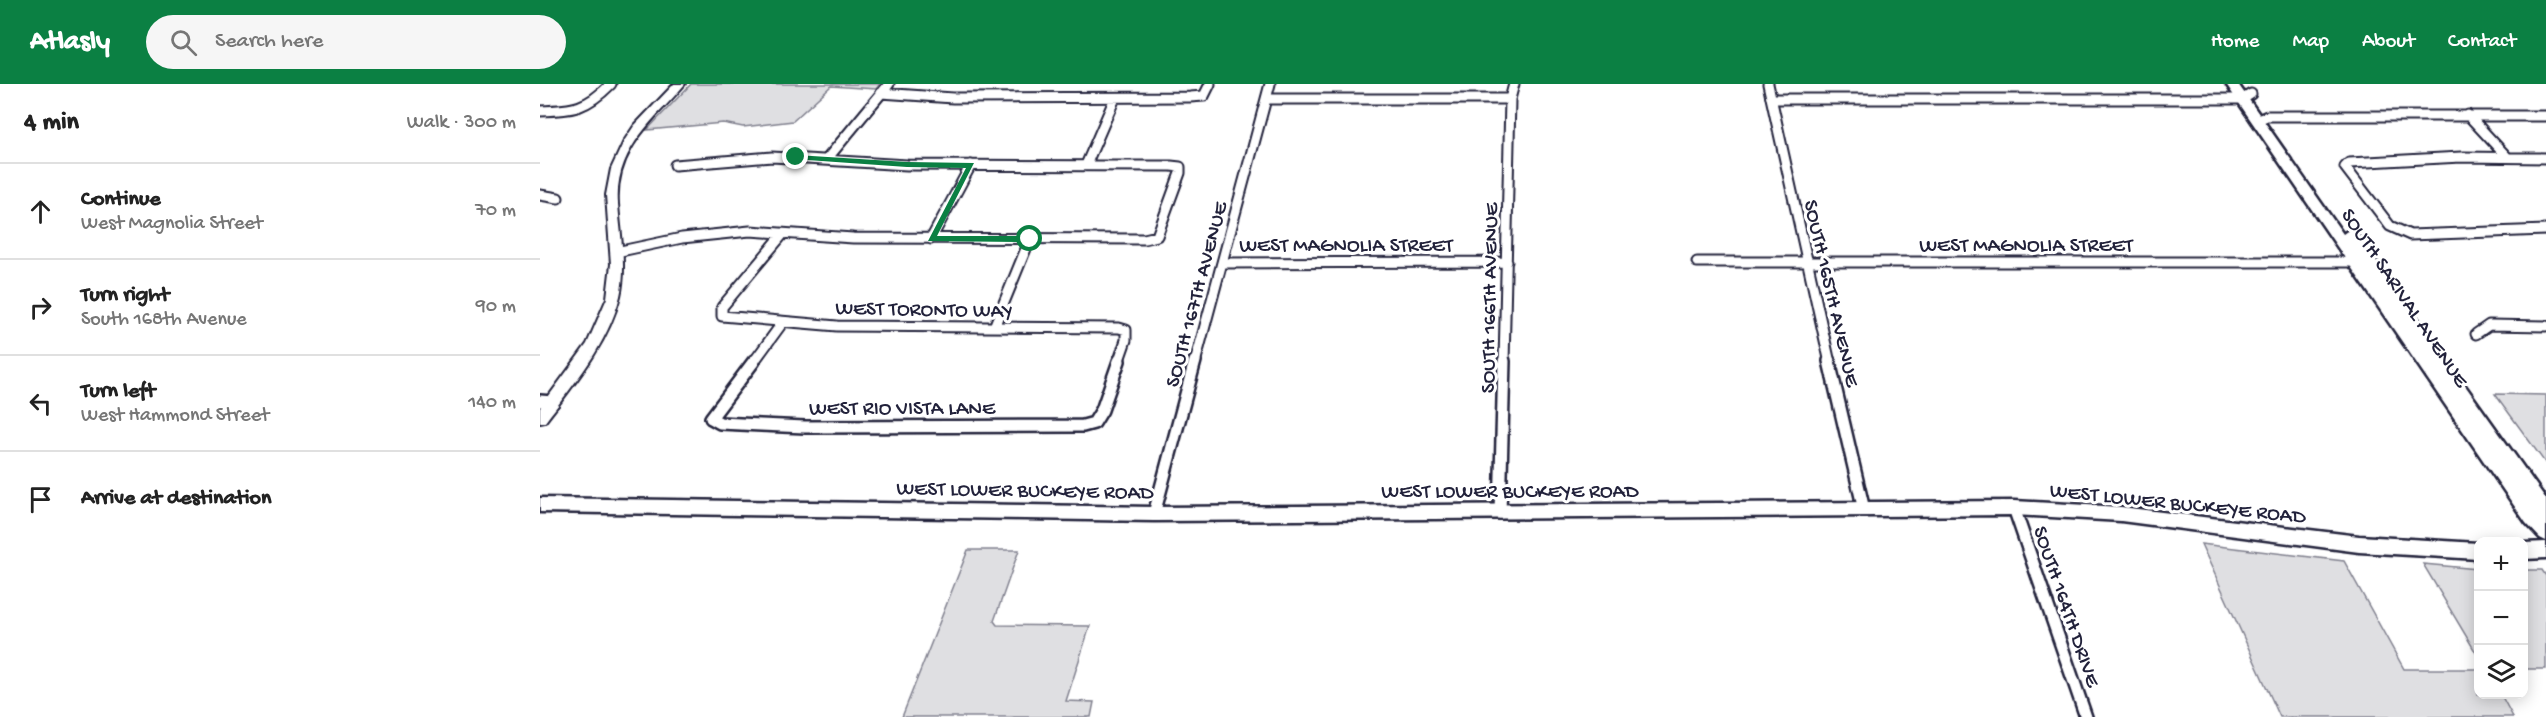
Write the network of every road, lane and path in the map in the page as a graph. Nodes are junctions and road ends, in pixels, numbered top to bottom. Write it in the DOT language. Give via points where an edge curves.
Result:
graph roads {
  1 [pos="611,84"];
  2 [pos="681,84"];
  3 [pos="889,84"];
  4 [pos="1210,84"];
  5 [pos="1270,84"];
  6 [pos="1514,84"];
  7 [pos="1768,84"];
  8 [pos="2232,84"];
  9 [pos="2246,92"];
  10 [pos="881,93"];
  11 [pos="1115,98"];
  12 [pos="1266,99"];
  13 [pos="1510,99"];
  14 [pos="1772,99"];
  15 [pos="540,111"];
  16 [pos="2468,115"];
  17 [pos="2546,116"];
  18 [pos="2262,118"];
  19 [pos="2506,157"];
  20 [pos="2546,158"];
  21 [pos="827,159"];
  22 [pos="675,165"];
  23 [pos="971,165"];
  24 [pos="1086,165"];
  25 [pos="540,195"];
  26 [pos="558,198"];
  27 [pos="2546,230"];
  28 [pos="783,234"];
  29 [pos="932,239"];
  30 [pos="1030,239"];
  31 [pos="616,252"];
  32 [pos="1222,262"];
  33 [pos="1507,262"];
  34 [pos="1697,262"];
  35 [pos="1806,262"];
  36 [pos="2362,262"];
  37 [pos="783,322"];
  38 [pos="2546,326"];
  39 [pos="994,327"];
  40 [pos="2476,334"];
  41 [pos="546,401"];
  42 [pos="540,418"];
  43 [pos="1094,423"];
  44 [pos="540,506"];
  45 [pos="2014,508"];
  46 [pos="1864,510"];
  47 [pos="1500,513"];
  48 [pos="2546,513"];
  49 [pos="1154,514"];
  50 [pos="2546,533"];
  51 [pos="2546,550"];
  52 [pos="2474,551"];
  53 [pos="2528,551"];
  54 [pos="2086,717"];
  1 -- 15 [label="street" via="588,107 578,111"];
  2 -- 31 [label="street" via="651,113 626,148 612,186"];
  3 -- 10 [label="street"];
  4 -- 11 [label="street" via="1204,96"];
  5 -- 12 [label="street, SOUTH 167TH AVENUE"];
  6 -- 13 [label="street, SOUTH 166TH AVENUE"];
  7 -- 14 [label="street, SOUTH 165TH AVENUE"];
  8 -- 9 [label="main road, SOUTH SARIVAL AVENUE"];
  9 -- 14 [label="street"];
  9 -- 18 [label="main road, SOUTH SARIVAL AVENUE"];
  10 -- 11 [label="street" via="953,98"];
  10 -- 21 [label="street"];
  11 -- 24 [label="street"];
  12 -- 13 [label="street"];
  12 -- 32 [label="street, SOUTH 167TH AVENUE"];
  13 -- 33 [label="street, SOUTH 166TH AVENUE"];
  14 -- 35 [label="street, SOUTH 165TH AVENUE"];
  16 -- 17 [label="street"];
  16 -- 18 [label="street"];
  16 -- 19 [label="street"];
  18 -- 36 [label="main road, SOUTH SARIVAL AVENUE"];
  19 -- 20 [label="street"];
  19 -- 27 [label="street" via="2349,163 2345,167 2398,232 2410,235"];
  21 -- 22 [label="street" via="772,157"];
  21 -- 23 [label="street"];
  23 -- 24 [label="street"];
  23 -- 29 [label="street"];
  24 -- 30 [label="street" via="1180,166 1157,236"];
  25 -- 26 [label="street"];
  28 -- 29 [label="street"];
  28 -- 31 [label="street" via="750,231 682,238"];
  28 -- 37 [label="street, WEST TORONTO WAY" via="722,307 722,316"];
  29 -- 30 [label="street"];
  30 -- 39 [label="street"];
  31 -- 41 [label="street" via="614,297 603,327"];
  32 -- 33 [label="street, WEST MAGNOLIA STREET"];
  32 -- 49 [label="street, SOUTH 167TH AVENUE"];
  33 -- 47 [label="street, SOUTH 166TH AVENUE"];
  34 -- 35 [label="street, WEST MAGNOLIA STREET"];
  35 -- 36 [label="street, WEST MAGNOLIA STREET"];
  35 -- 46 [label="street, SOUTH 165TH AVENUE"];
  36 -- 48 [label="main road, SOUTH SARIVAL AVENUE"];
  36 -- 50 [label="main road, SOUTH SARIVAL AVENUE" via="2451,403"];
  37 -- 39 [label="street, WEST TORONTO WAY"];
  37 -- 43 [label="street, WEST RIO VISTA LANE" via="711,418 720,423 805,427"];
  38 -- 40 [label="street" via="2489,325"];
  39 -- 43 [label="street, WEST TORONTO WAY" via="1126,330 1102,410"];
  41 -- 42 [label="street"];
  44 -- 49 [label="main road, WEST LOWER BUCKEYE ROAD"];
  45 -- 46 [label="main road, WEST LOWER BUCKEYE ROAD"];
  45 -- 52 [label="main road, WEST LOWER BUCKEYE ROAD" via="2121,514 2359,544"];
  45 -- 54 [label="street, SOUTH 164TH DRIVE"];
  46 -- 47 [label="main road, WEST LOWER BUCKEYE ROAD"];
  47 -- 49 [label="main road, WEST LOWER BUCKEYE ROAD"];
  51 -- 53 [label="main road"];
}
